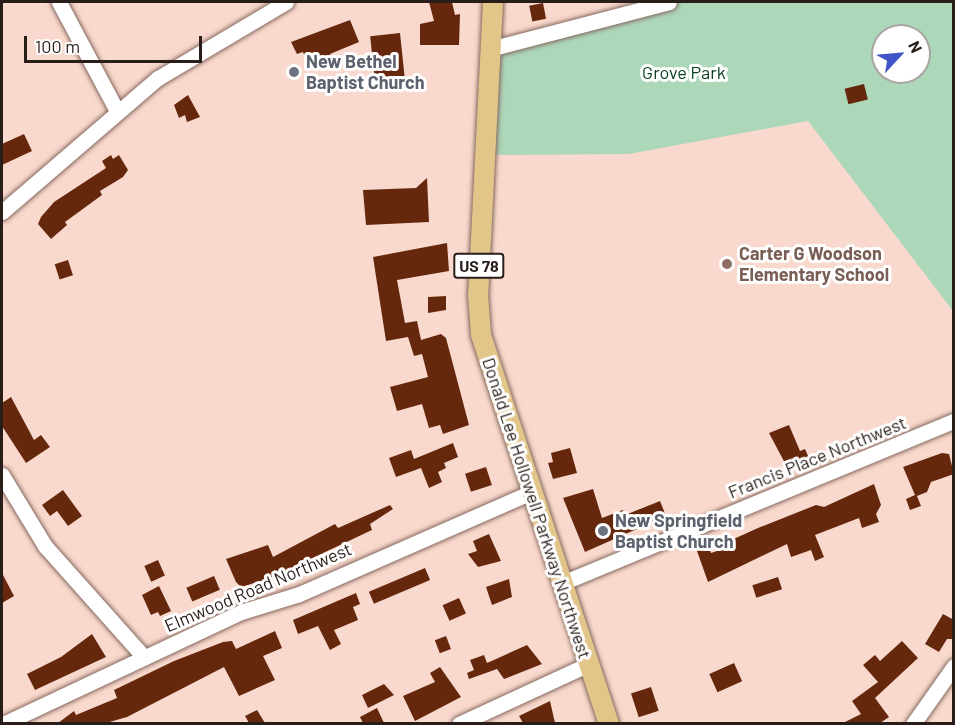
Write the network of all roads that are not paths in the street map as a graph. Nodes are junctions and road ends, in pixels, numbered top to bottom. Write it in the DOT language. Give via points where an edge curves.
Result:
graph roads {
  1 [pos="59,2"];
  2 [pos="286,2"];
  3 [pos="493,2"];
  4 [pos="669,2"];
  5 [pos="489,49"];
  6 [pos="117,111"];
  7 [pos="2,212"];
  8 [pos="954,421"];
  9 [pos="2,475"];
  10 [pos="531,492"];
  11 [pos="562,583"];
  12 [pos="144,657"];
  13 [pos="589,664"];
  14 [pos="954,666"];
  15 [pos="3,723"];
  16 [pos="459,723"];
  17 [pos="609,723"];
  18 [pos="913,723"];
  1 -- 6 [label="street"];
  2 -- 6 [label="street" via="202,47"];
  3 -- 5 [label="main road, Donald Lee Hollowell Parkway Northwest / US 78"];
  4 -- 5 [label="street"];
  5 -- 10 [label="main road, Donald Lee Hollowell Parkway Northwest / US 78" via="478,294 481,335"];
  6 -- 7 [label="street"];
  8 -- 11 [label="street, Francis Place Northwest"];
  9 -- 12 [label="street" via="45,546"];
  10 -- 11 [label="main road, Donald Lee Hollowell Parkway Northwest / US 78"];
  10 -- 12 [label="street, Elmwood Road Northwest" via="299,594 241,612"];
  11 -- 13 [label="main road, Donald Lee Hollowell Parkway Northwest / US 78"];
  12 -- 15 [label="street, Elmwood Road Northwest"];
  13 -- 16 [label="street"];
  13 -- 17 [label="main road, Donald Lee Hollowell Parkway Northwest / US 78"];
  14 -- 18 [label="street"];
}
